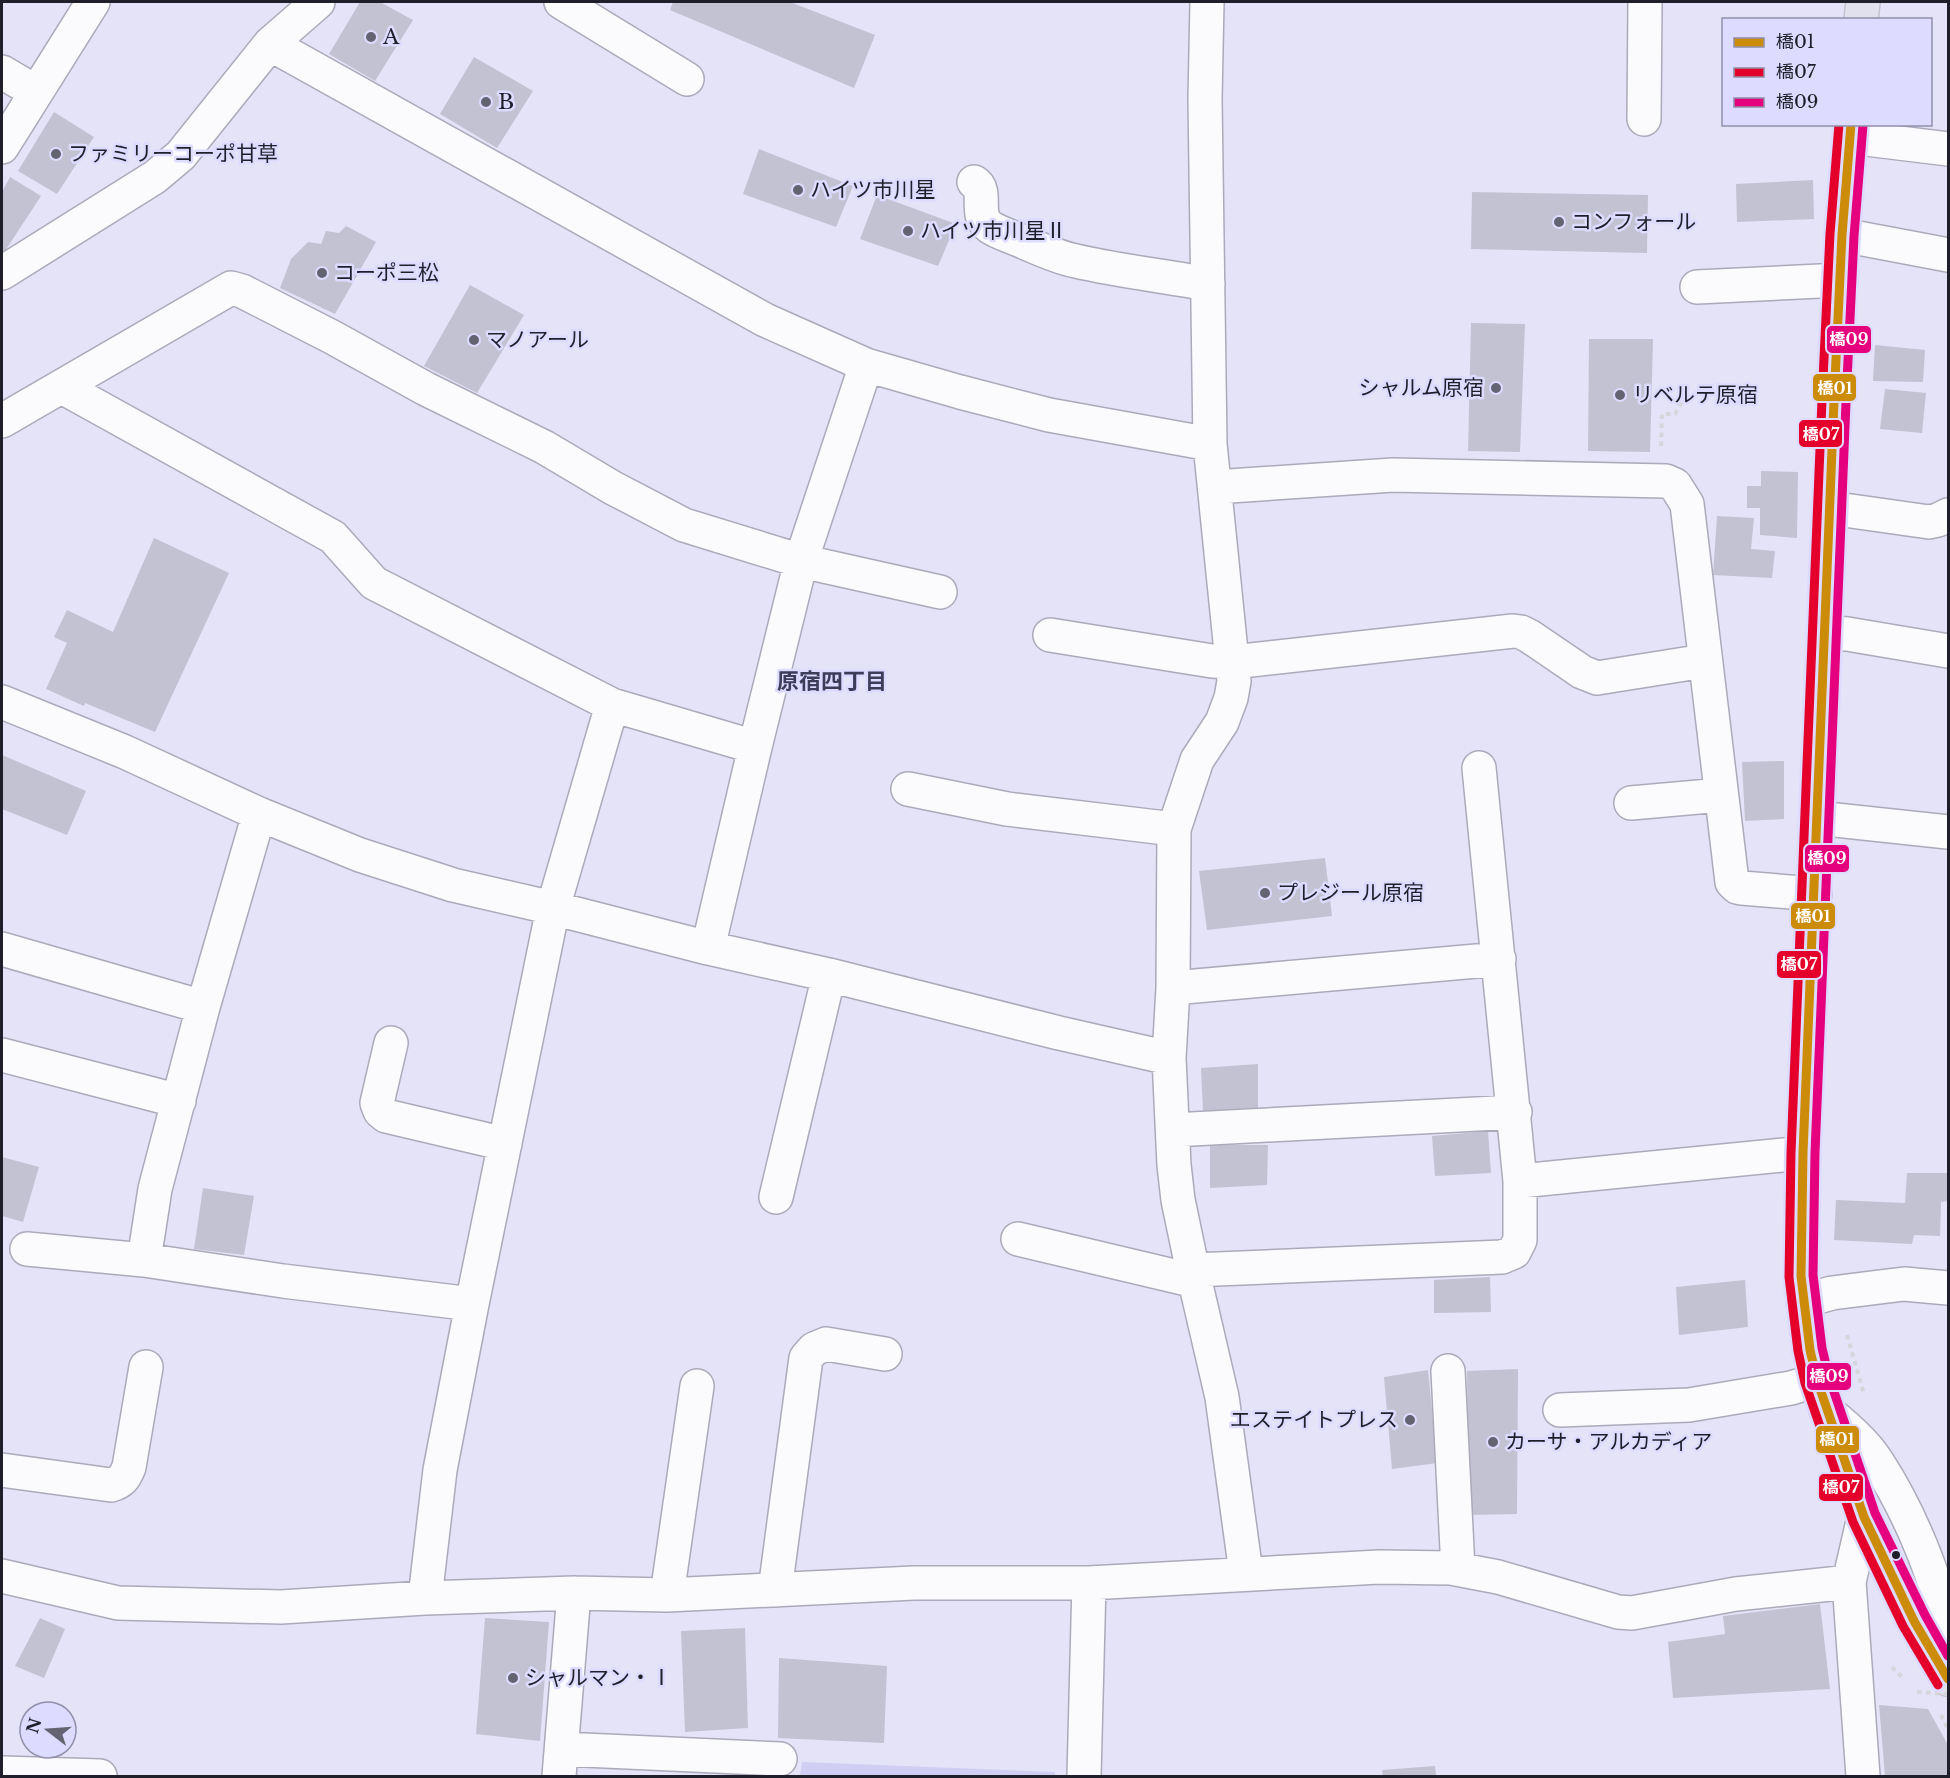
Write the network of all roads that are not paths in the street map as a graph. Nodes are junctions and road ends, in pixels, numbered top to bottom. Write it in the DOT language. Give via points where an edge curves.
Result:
graph roads {
  1 [pos="93,2"];
  2 [pos="318,2"];
  3 [pos="561,2"];
  4 [pos="1208,2"];
  5 [pos="1645,2"];
  6 [pos="1863,2"];
  7 [pos="1861,18"];
  8 [pos="270,44"];
  9 [pos="2,72"];
  10 [pos="687,79"];
  11 [pos="36,92"];
  12 [pos="1644,119"];
  13 [pos="1851,131"];
  14 [pos="2,147"];
  15 [pos="1948,149"];
  16 [pos="974,182"];
  17 [pos="1842,235"];
  18 [pos="1948,255"];
  19 [pos="2,273"];
  20 [pos="1840,280"];
  21 [pos="1208,284"];
  22 [pos="1697,287"];
  23 [pos="866,365"];
  24 [pos="62,387"];
  25 [pos="2,421"];
  26 [pos="1210,444"];
  27 [pos="1215,487"];
  28 [pos="1830,508"];
  29 [pos="1948,515"];
  30 [pos="801,561"];
  31 [pos="940,591"];
  32 [pos="1825,632"];
  33 [pos="1050,635"];
  34 [pos="1948,651"];
  35 [pos="1704,661"];
  36 [pos="1233,662"];
  37 [pos="2,702"];
  38 [pos="612,705"];
  39 [pos="755,747"];
  40 [pos="1479,768"];
  41 [pos="908,789"];
  42 [pos="1721,795"];
  43 [pos="1631,803"];
  44 [pos="259,814"];
  45 [pos="1817,818"];
  46 [pos="1174,829"];
  47 [pos="1948,832"];
  48 [pos="1815,894"];
  49 [pos="553,908"];
  50 [pos="708,948"];
  51 [pos="2,949"];
  52 [pos="1499,959"];
  53 [pos="828,975"];
  54 [pos="1173,988"];
  55 [pos="203,1007"];
  56 [pos="391,1043"];
  57 [pos="2,1055"];
  58 [pos="1168,1058"];
  59 [pos="179,1101"];
  60 [pos="1515,1112"];
  61 [pos="1173,1130"];
  62 [pos="505,1144"];
  63 [pos="1803,1153"];
  64 [pos="1520,1181"];
  65 [pos="776,1197"];
  66 [pos="1018,1239"];
  67 [pos="27,1249"];
  68 [pos="144,1260"];
  69 [pos="1194,1275"];
  70 [pos="1948,1288"];
  71 [pos="1803,1301"];
  72 [pos="472,1304"];
  73 [pos="885,1354"];
  74 [pos="146,1367"];
  75 [pos="1449,1371"];
  76 [pos="697,1386"];
  77 [pos="1822,1395"];
  78 [pos="1560,1410"];
  79 [pos="2,1470"];
  80 [pos="1864,1517"];
  81 [pos="1458,1569"];
  82 [pos="1246,1573"];
  83 [pos="1849,1582"];
  84 [pos="1089,1583"];
  85 [pos="5,1587"];
  86 [pos="775,1590"];
  87 [pos="574,1593"];
  88 [pos="666,1595"];
  89 [pos="425,1598"];
  90 [pos="1948,1639"];
  91 [pos="1948,1679"];
  92 [pos="780,1759"];
  93 [pos="561,1763"];
  94 [pos="2,1773"];
  95 [pos="100,1776"];
  96 [pos="1084,1776"];
  97 [pos="1863,1776"];
  1 -- 11 [label="street"];
  2 -- 8 [label="street"];
  3 -- 10 [label="street"];
  4 -- 21 [label="street"];
  5 -- 12 [label="street"];
  6 -- 7 [label="highway"];
  8 -- 19 [label="street" via="182,155 155,177"];
  8 -- 23 [label="street" via="765,320"];
  9 -- 11 [label="street"];
  11 -- 14 [label="street"];
  13 -- 15 [label="street"];
  13 -- 17 [label="highway"];
  16 -- 21 [label="street" via="981,191 983,217 988,226 1000,232 1075,261"];
  17 -- 18 [label="street"];
  17 -- 20 [label="highway"];
  20 -- 22 [label="street"];
  20 -- 28 [label="highway"];
  21 -- 26 [label="street"];
  23 -- 26 [label="street" via="1049,415"];
  23 -- 30 [label="street"];
  24 -- 25 [label="street"];
  24 -- 30 [label="street" via="231,288 544,447 684,525"];
  24 -- 38 [label="street" via="333,537 374,584"];
  26 -- 27 [label="street"];
  27 -- 35 [label="street" via="1393,475 1666,481 1675,485 1687,504"];
  27 -- 36 [label="street"];
  28 -- 29 [label="street" via="1929,522"];
  28 -- 32 [label="highway"];
  30 -- 31 [label="street"];
  30 -- 39 [label="street"];
  32 -- 34 [label="street"];
  32 -- 45 [label="highway"];
  33 -- 36 [label="street"];
  35 -- 36 [label="street" via="1597,678 1529,636 1513,631"];
  35 -- 42 [label="street"];
  36 -- 46 [label="street" via="1231,698 1222,723 1197,760"];
  37 -- 44 [label="street" via="125,752"];
  38 -- 39 [label="street"];
  38 -- 49 [label="street"];
  39 -- 50 [label="street"];
  40 -- 52 [label="street"];
  41 -- 46 [label="street" via="1008,809"];
  42 -- 43 [label="street"];
  42 -- 48 [label="street" via="1732,882 1742,888"];
  44 -- 49 [label="street" via="360,855 453,885"];
  44 -- 55 [label="street"];
  45 -- 47 [label="street"];
  45 -- 48 [label="highway"];
  46 -- 54 [label="street"];
  48 -- 63 [label="highway"];
  49 -- 50 [label="street"];
  49 -- 62 [label="street"];
  50 -- 53 [label="street"];
  51 -- 55 [label="street"];
  52 -- 54 [label="street"];
  52 -- 60 [label="street"];
  53 -- 58 [label="street"];
  53 -- 65 [label="street"];
  54 -- 58 [label="street"];
  55 -- 59 [label="street"];
  56 -- 62 [label="street" via="378,1103 380,1111 386,1116"];
  57 -- 59 [label="street"];
  58 -- 61 [label="street"];
  59 -- 68 [label="street" via="155,1189"];
  60 -- 61 [label="street"];
  60 -- 64 [label="street"];
  61 -- 69 [label="street" via="1178,1200"];
  62 -- 72 [label="street"];
  63 -- 64 [label="street"];
  63 -- 71 [label="highway"];
  64 -- 69 [label="street" via="1520,1240 1514,1252 1502,1257"];
  66 -- 69 [label="street"];
  67 -- 68 [label="street"];
  68 -- 72 [label="street"];
  69 -- 82 [label="street" via="1222,1398"];
  70 -- 71 [label="street" via="1904,1284 1832,1293"];
  71 -- 77 [label="highway"];
  72 -- 89 [label="street" via="440,1470"];
  73 -- 86 [label="street" via="826,1344 806,1358"];
  74 -- 79 [label="street" via="129,1467 119,1482 111,1485"];
  75 -- 81 [label="street"];
  76 -- 88 [label="street"];
  77 -- 78 [label="street" via="1791,1388 1689,1405"];
  77 -- 80 [label="highway"];
  77 -- 90 [label="street" via="1877,1462 1901,1503 1926,1559"];
  80 -- 83 [label="street"];
  80 -- 91 [label="highway" via="1914,1621"];
  81 -- 82 [label="street" via="1379,1567"];
  81 -- 83 [label="street" via="1632,1613 1736,1594"];
  82 -- 84 [label="street"];
  83 -- 97 [label="street"];
  84 -- 86 [label="street" via="914,1583"];
  84 -- 96 [label="street"];
  85 -- 89 [label="street" via="118,1603 281,1607"];
  86 -- 88 [label="street"];
  87 -- 88 [label="street"];
  87 -- 89 [label="street"];
  87 -- 93 [label="street"];
  92 -- 93 [label="street"];
  94 -- 95 [label="street"];
}
